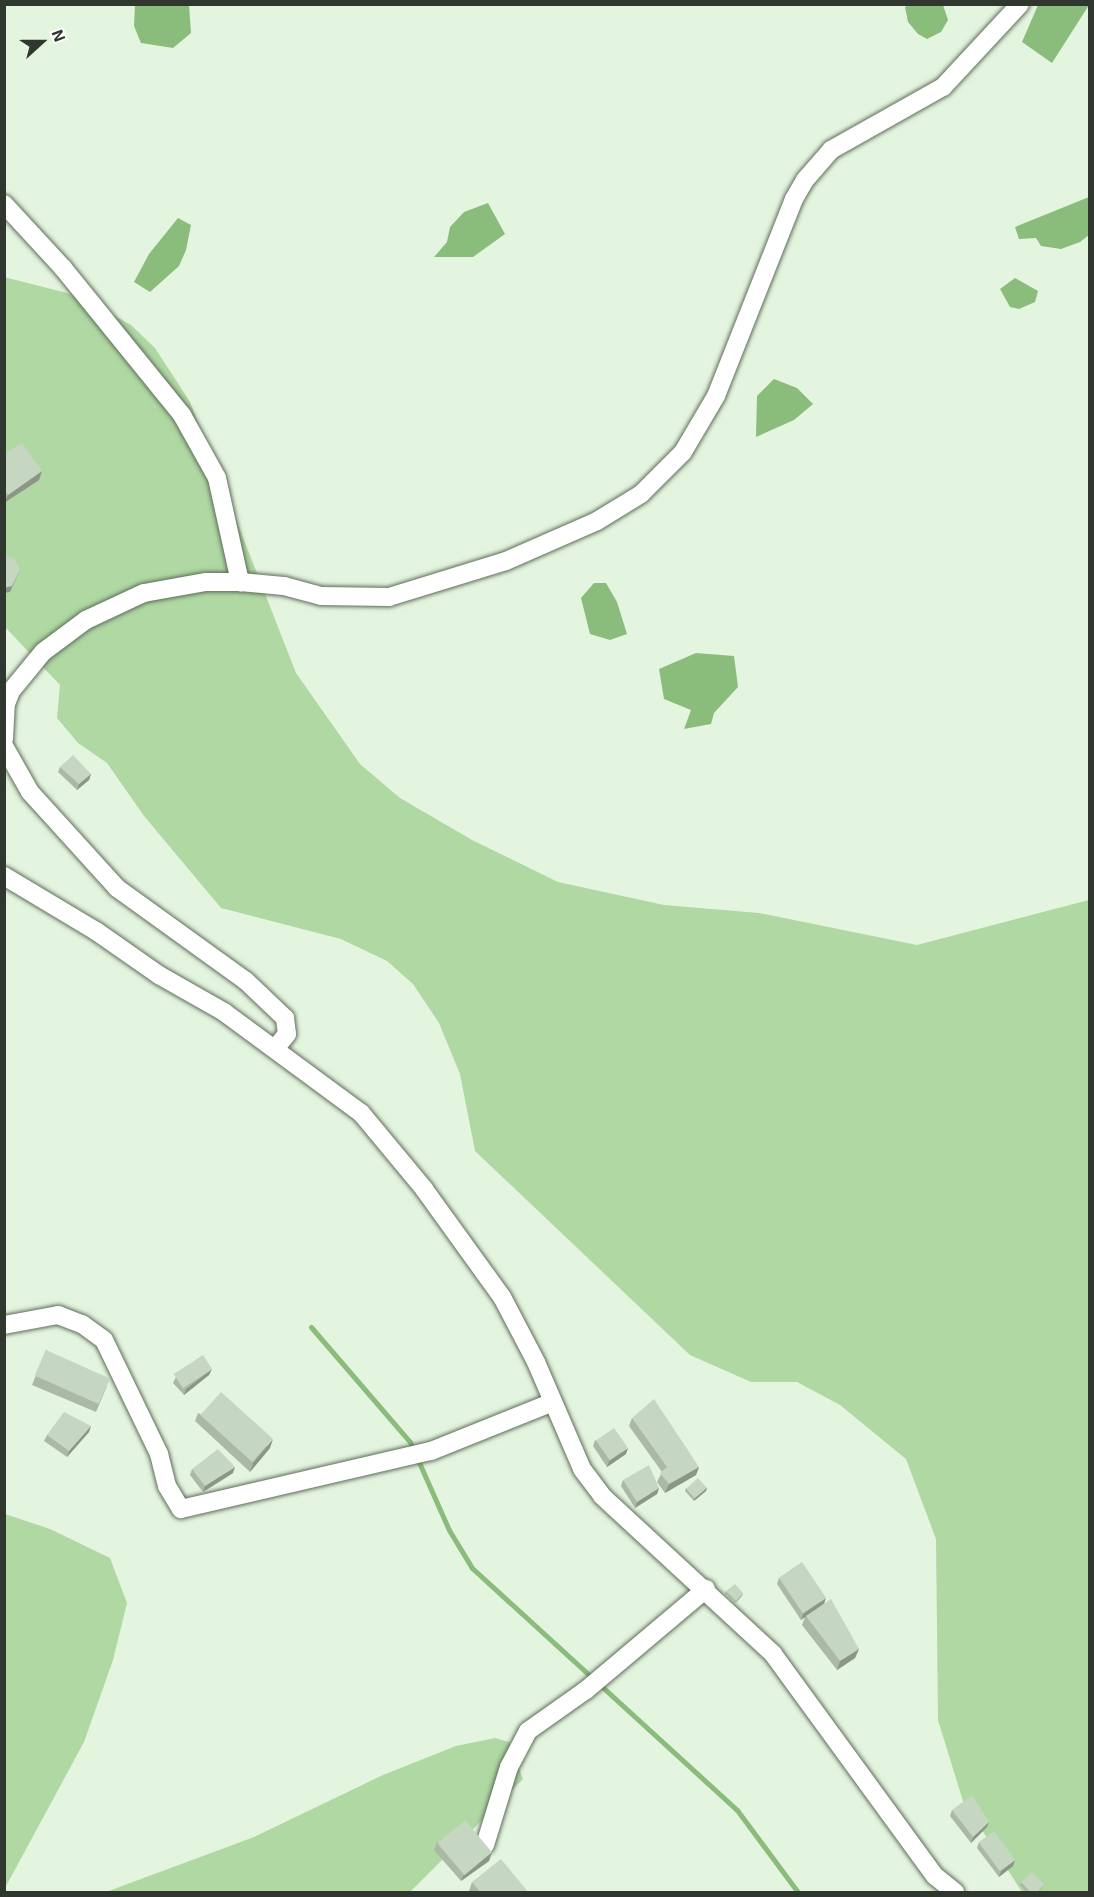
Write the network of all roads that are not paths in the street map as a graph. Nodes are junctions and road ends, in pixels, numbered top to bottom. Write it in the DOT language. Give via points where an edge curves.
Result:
graph roads {
  1 [pos="1020,4"];
  2 [pos="4,204"];
  3 [pos="240,582"];
  4 [pos="4,739"];
  5 [pos="4,746"];
  6 [pos="4,876"];
  7 [pos="275,1049"];
  8 [pos="4,1325"];
  9 [pos="553,1402"];
  10 [pos="706,1589"];
  11 [pos="485,1845"];
  12 [pos="955,1893"];
  1 -- 3 [label="street" via="943,87 831,150 805,180 794,199 717,396 683,452 641,494 597,521 506,561 389,597 321,596 284,586"];
  2 -- 3 [label="street" via="63,268 182,415 217,478"];
  3 -- 4 [label="street" via="206,582 144,593 73,628 43,652 11,691 6,704"];
  5 -- 7 [label="street" via="30,792 117,888 246,981 285,1018 287,1034"];
  6 -- 7 [label="street" via="224,1012"];
  7 -- 9 [label="street" via="361,1113 424,1189 502,1297"];
  8 -- 9 [label="street" via="58,1315 82,1324 104,1340 159,1454 167,1486 181,1509 431,1451"];
  9 -- 10 [label="street" via="582,1469 602,1496"];
  10 -- 11 [label="street" via="605,1675 528,1731 509,1767"];
  10 -- 12 [label="street" via="773,1654 935,1876"];
}
